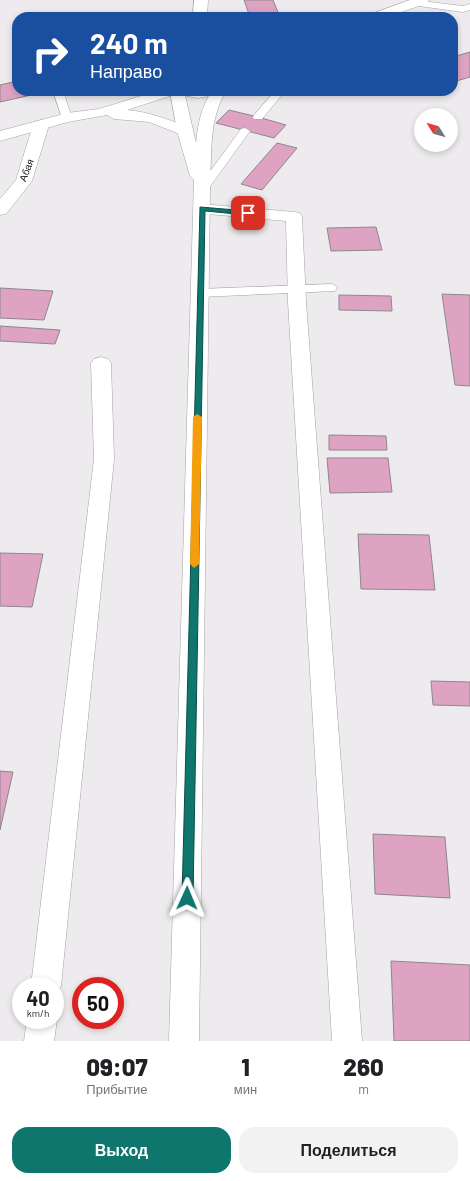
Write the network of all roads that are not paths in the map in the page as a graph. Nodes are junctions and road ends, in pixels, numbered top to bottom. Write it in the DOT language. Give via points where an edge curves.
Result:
graph roads {
  1 [pos="418,2"];
  2 [pos="470,7"];
  3 [pos="390,12"];
  4 [pos="60,96"];
  5 [pos="122,96"];
  6 [pos="155,96"];
  7 [pos="178,96"];
  8 [pos="215,96"];
  9 [pos="276,96"];
  10 [pos="99,113"];
  11 [pos="258,117"];
  12 [pos="67,118"];
  13 [pos="41,125"];
  14 [pos="185,131"];
  15 [pos="245,131"];
  16 [pos="1,134"];
  17 [pos="202,199"];
  18 [pos="0,210"];
  19 [pos="331,288"];
  20 [pos="296,289"];
  21 [pos="200,293"];
  22 [pos="102,363"];
  23 [pos="47,977"];
  24 [pos="41,1029"];
  25 [pos="39,1041"];
  26 [pos="184,1041"];
  27 [pos="347,1041"];
  1 -- 2 [label="lane" via="463,9"];
  1 -- 3 [label="main road"];
  4 -- 12 [label="lane"];
  5 -- 12 [label="main road"];
  6 -- 10 [label="main road"];
  7 -- 14 [label="main road"];
  8 -- 17 [label="main road" via="207,115"];
  9 -- 11 [label="lane"];
  10 -- 12 [label="main road"];
  10 -- 14 [label="main road" via="142,116"];
  12 -- 13 [label="main road"];
  13 -- 16 [label="main road"];
  13 -- 18 [label="main road, Абая" via="24,181"];
  14 -- 17 [label="main road"];
  15 -- 17 [label="lane"];
  17 -- 20 [label="main road" via="294,217"];
  17 -- 21 [label="main road"];
  19 -- 20 [label="lane"];
  20 -- 21 [label="lane"];
  20 -- 27 [label="main road"];
  21 -- 26 [label="main road"];
  22 -- 23 [label="main road" via="104,459"];
  24 -- 25 [label="main road"];
}
